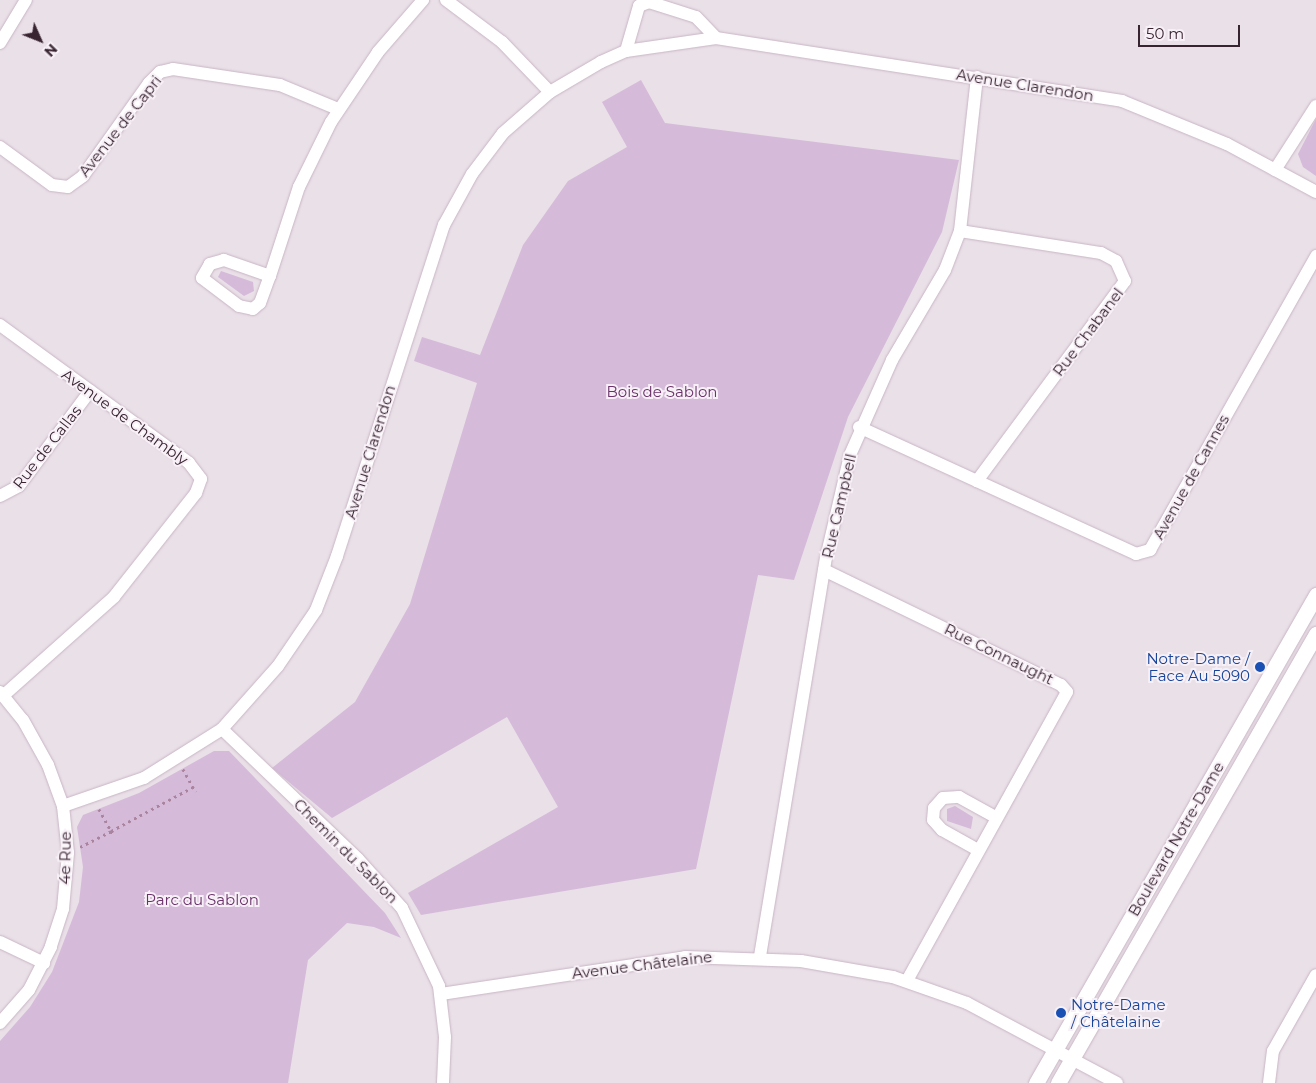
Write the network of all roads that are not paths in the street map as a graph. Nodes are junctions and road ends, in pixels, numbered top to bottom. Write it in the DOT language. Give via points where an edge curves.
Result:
graph roads {
  1 [pos="26,0"];
  2 [pos="423,0"];
  3 [pos="446,0"];
  4 [pos="462,4"];
  5 [pos="716,38"];
  6 [pos="0,43"];
  7 [pos="626,51"];
  8 [pos="977,77"];
  9 [pos="550,92"];
  10 [pos="1316,106"];
  11 [pos="338,109"];
  12 [pos="0,147"];
  13 [pos="1275,170"];
  14 [pos="1316,192"];
  15 [pos="960,231"];
  16 [pos="1316,256"];
  17 [pos="270,276"];
  18 [pos="0,325"];
  19 [pos="90,391"];
  20 [pos="859,427"];
  21 [pos="977,481"];
  22 [pos="0,496"];
  23 [pos="824,570"];
  24 [pos="1316,595"];
  25 [pos="1316,634"];
  26 [pos="2,694"];
  27 [pos="222,729"];
  28 [pos="62,806"];
  29 [pos="997,818"];
  30 [pos="978,850"];
  31 [pos="0,942"];
  32 [pos="760,956"];
  33 [pos="44,963"];
  34 [pos="1316,975"];
  35 [pos="907,981"];
  36 [pos="441,994"];
  37 [pos="0,1023"];
  38 [pos="1054,1048"];
  39 [pos="1072,1058"];
  40 [pos="443,1083"];
  41 [pos="1036,1083"];
  42 [pos="1058,1083"];
  43 [pos="1118,1083"];
  44 [pos="1269,1083"];
  1 -- 6 [label="street"];
  2 -- 11 [label="street"];
  3 -- 4 [label="street"];
  4 -- 9 [label="street" via="526,63"];
  5 -- 7 [label="street, Avenue Clarendon"];
  5 -- 7 [label="street" via="696,17 649,2 639,6"];
  5 -- 8 [label="street, Avenue Clarendon"];
  7 -- 9 [label="street, Avenue Clarendon"];
  8 -- 13 [label="street, Avenue Clarendon" via="1122,101 1165,115"];
  8 -- 15 [label="street, Rue Campbell"];
  9 -- 27 [label="street, Avenue Clarendon" via="503,134 472,174 444,225 316,610 278,666"];
  10 -- 13 [label="street"];
  11 -- 12 [label="street, Avenue de Capri" via="280,85 173,69 160,72 149,83 83,176 68,187 52,185"];
  11 -- 17 [label="street" via="298,187"];
  13 -- 14 [label="street, Avenue Clarendon"];
  15 -- 20 [label="street, Rue Campbell" via="945,270"];
  15 -- 21 [label="street, Rue Chabanel" via="1101,253 1116,261 1125,281"];
  16 -- 21 [label="street, Avenue de Cannes" via="1150,550 1136,554"];
  17 -- 17 [label="street" via="224,260 210,264 202,278 239,306 253,309"];
  18 -- 19 [label="street, Avenue de Chambly"];
  19 -- 22 [label="street, Rue de Callas" via="19,486"];
  19 -- 26 [label="street, Avenue de Chambly" via="196,469 200,485 114,597"];
  20 -- 21 [label="street, Avenue de Cannes"];
  20 -- 23 [label="street, Rue Campbell"];
  23 -- 29 [label="street, Rue Connaught" via="1061,685 1067,692"];
  23 -- 32 [label="street, Rue Campbell"];
  24 -- 38 [label="street, Boulevard Notre-Dame"];
  25 -- 39 [label="street, Boulevard Notre-Dame"];
  26 -- 28 [label="street, 4e Rue" via="48,765"];
  27 -- 28 [label="street, Avenue Clarendon" via="144,778"];
  27 -- 36 [label="street, Chemin du Sablon" via="394,897 423,944"];
  28 -- 33 [label="street, 4e Rue" via="68,852 63,909"];
  29 -- 30 [label="street, Rue Connaught"];
  29 -- 30 [label="street" via="959,797 943,798 934,808 933,820 942,830"];
  30 -- 35 [label="street, Rue Connaught"];
  31 -- 33 [label="street"];
  32 -- 35 [label="street, Avenue Châtelaine" via="849,968"];
  32 -- 36 [label="street, Avenue Châtelaine" via="685,957"];
  33 -- 37 [label="street, 4e Rue" via="29,990"];
  34 -- 44 [label="street" via="1273,1051"];
  35 -- 38 [label="street, Avenue Châtelaine" via="986,1012"];
  36 -- 40 [label="street, Chemin du Sablon"];
  38 -- 39 [label="street, Avenue Châtelaine"];
  38 -- 41 [label="street, Boulevard Notre-Dame"];
  39 -- 42 [label="street, Boulevard Notre-Dame"];
  39 -- 43 [label="street, Avenue Châtelaine"];
}
